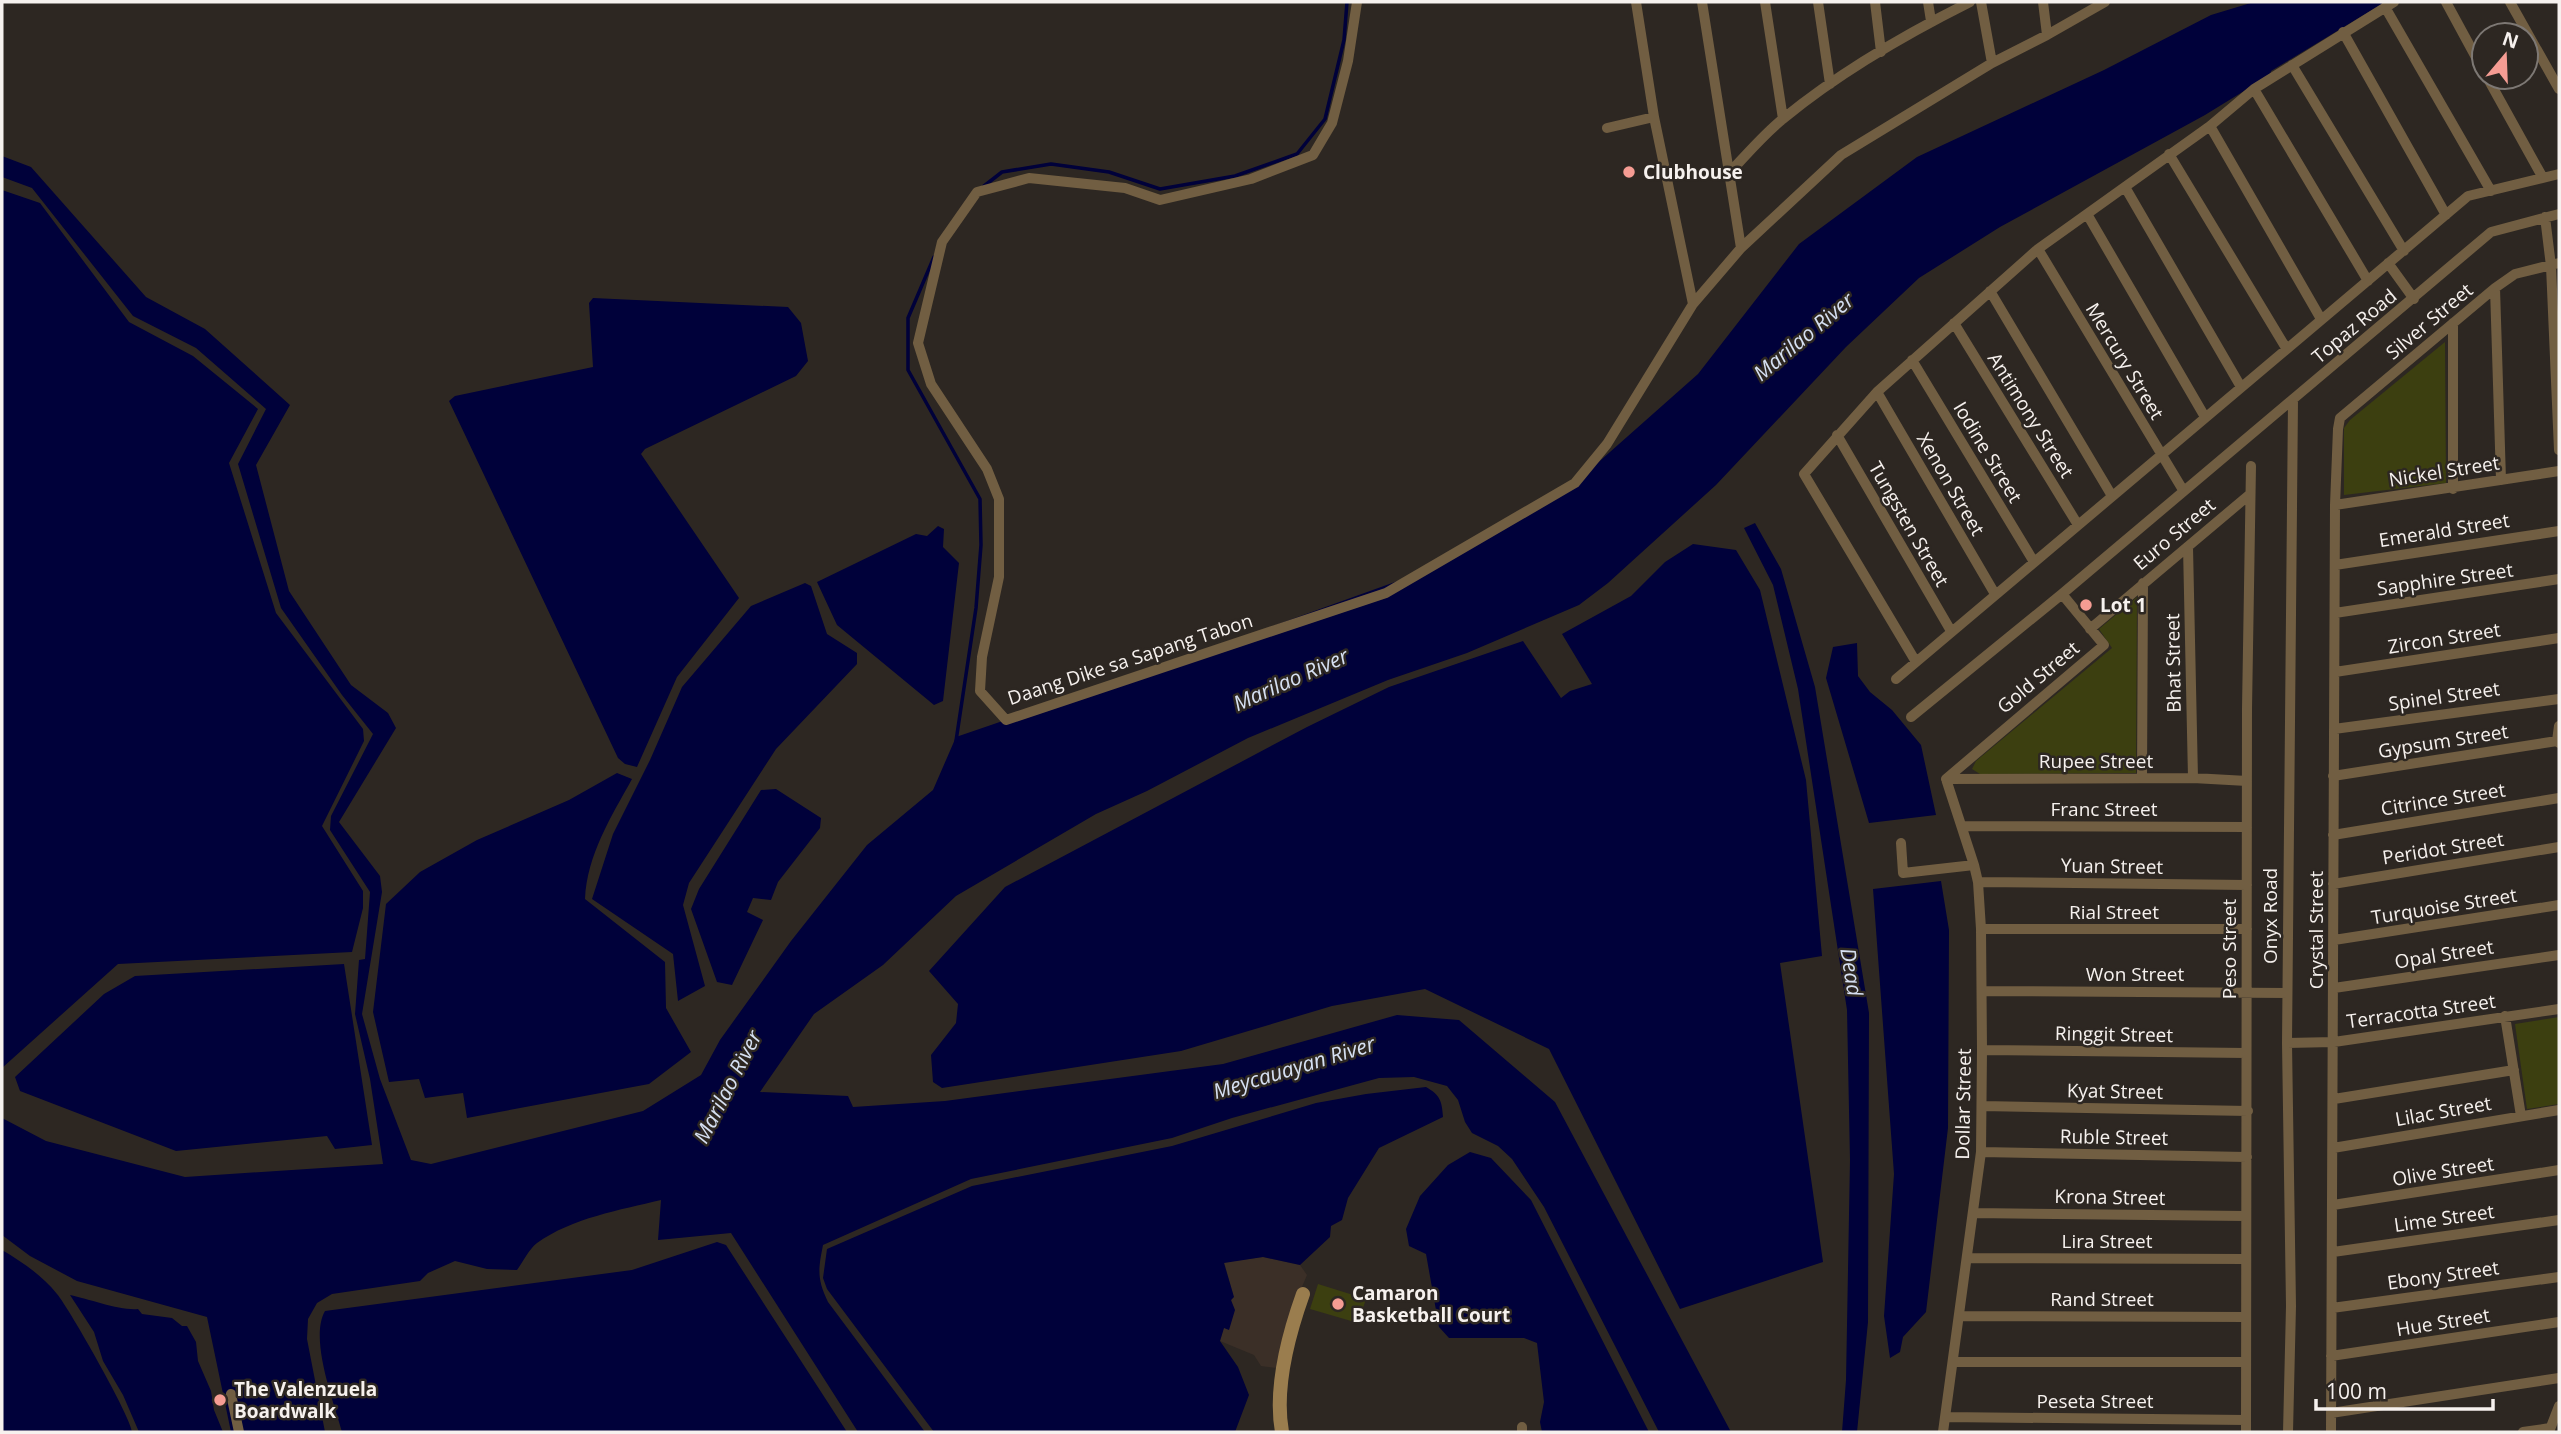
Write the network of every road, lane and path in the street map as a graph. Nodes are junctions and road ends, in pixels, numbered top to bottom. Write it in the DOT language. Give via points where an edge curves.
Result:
graph roads {
  1 [pos="1357,2"];
  2 [pos="1636,2"];
  3 [pos="1702,2"];
  4 [pos="1765,2"];
  5 [pos="1818,2"];
  6 [pos="1875,2"];
  7 [pos="1928,2"];
  8 [pos="1970,2"];
  9 [pos="1981,2"];
  10 [pos="2043,2"];
  11 [pos="2445,2"];
  12 [pos="2510,2"];
  13 [pos="2101,3"];
  14 [pos="2390,4"];
  15 [pos="1931,21"];
  16 [pos="2343,32"];
  17 [pos="2048,35"];
  18 [pos="2470,47"];
  19 [pos="1881,52"];
  20 [pos="1992,63"];
  21 [pos="2292,65"];
  22 [pos="1830,84"];
  23 [pos="2254,89"];
  24 [pos="2559,89"];
  25 [pos="2495,91"];
  26 [pos="1654,117"];
  27 [pos="1783,118"];
  28 [pos="2210,126"];
  29 [pos="1607,128"];
  30 [pos="2169,154"];
  31 [pos="1731,171"];
  32 [pos="2559,174"];
  33 [pos="2543,178"];
  34 [pos="2125,187"];
  35 [pos="2491,191"];
  36 [pos="2087,214"];
  37 [pos="2446,215"];
  38 [pos="2559,215"];
  39 [pos="2546,217"];
  40 [pos="1741,248"];
  41 [pos="2038,249"];
  42 [pos="2404,251"];
  43 [pos="2388,263"];
  44 [pos="2555,264"];
  45 [pos="2368,281"];
  46 [pos="2496,288"];
  47 [pos="1990,291"];
  48 [pos="2414,299"];
  49 [pos="1693,304"];
  50 [pos="2321,319"];
  51 [pos="1954,323"];
  52 [pos="2453,323"];
  53 [pos="2286,348"];
  54 [pos="1912,360"];
  55 [pos="2241,387"];
  56 [pos="1877,392"];
  57 [pos="2292,400"];
  58 [pos="2206,417"];
  59 [pos="2559,424"];
  60 [pos="2338,429"];
  61 [pos="1837,435"];
  62 [pos="2559,450"];
  63 [pos="2161,456"];
  64 [pos="2251,466"];
  65 [pos="2559,471"];
  66 [pos="2501,480"];
  67 [pos="2453,489"];
  68 [pos="2183,490"];
  69 [pos="2249,495"];
  70 [pos="2112,496"];
  71 [pos="2334,505"];
  72 [pos="2078,525"];
  73 [pos="2559,531"];
  74 [pos="2188,547"];
  75 [pos="2034,562"];
  76 [pos="2335,565"];
  77 [pos="2559,579"];
  78 [pos="2143,583"];
  79 [pos="1995,594"];
  80 [pos="2062,594"];
  81 [pos="2335,613"];
  82 [pos="2090,629"];
  83 [pos="1951,631"];
  84 [pos="2559,638"];
  85 [pos="1916,662"];
  86 [pos="2335,673"];
  87 [pos="1896,679"];
  88 [pos="2559,699"];
  89 [pos="1911,717"];
  90 [pos="2559,726"];
  91 [pos="2334,729"];
  92 [pos="2558,742"];
  93 [pos="2333,776"];
  94 [pos="2142,778"];
  95 [pos="2193,778"];
  96 [pos="1946,779"];
  97 [pos="2247,781"];
  98 [pos="2559,798"];
  99 [pos="1962,826"];
  100 [pos="2247,827"];
  101 [pos="2333,835"];
  102 [pos="1901,843"];
  103 [pos="2559,848"];
  104 [pos="1975,865"];
  105 [pos="1978,882"];
  106 [pos="2333,884"];
  107 [pos="2247,885"];
  108 [pos="2559,905"];
  109 [pos="1981,929"];
  110 [pos="2247,929"];
  111 [pos="2334,940"];
  112 [pos="2559,955"];
  113 [pos="2334,988"];
  114 [pos="1982,991"];
  115 [pos="2247,992"];
  116 [pos="2287,993"];
  117 [pos="2559,1009"];
  118 [pos="2505,1016"];
  119 [pos="2334,1042"];
  120 [pos="2287,1043"];
  121 [pos="1982,1050"];
  122 [pos="2246,1053"];
  123 [pos="2514,1070"];
  124 [pos="2334,1098"];
  125 [pos="1982,1106"];
  126 [pos="2559,1110"];
  127 [pos="2248,1111"];
  128 [pos="2521,1116"];
  129 [pos="2333,1148"];
  130 [pos="1981,1152"];
  131 [pos="2246,1157"];
  132 [pos="2559,1170"];
  133 [pos="2333,1205"];
  134 [pos="1973,1213"];
  135 [pos="2246,1216"];
  136 [pos="2559,1220"];
  137 [pos="2333,1252"];
  138 [pos="1968,1258"];
  139 [pos="2245,1259"];
  140 [pos="2559,1277"];
  141 [pos="1303,1294"];
  142 [pos="2332,1308"];
  143 [pos="1959,1316"];
  144 [pos="2246,1317"];
  145 [pos="2559,1322"];
  146 [pos="2331,1356"];
  147 [pos="1953,1362"];
  148 [pos="2246,1362"];
  149 [pos="2559,1378"];
  150 [pos="231,1394"];
  151 [pos="2559,1406"];
  152 [pos="2331,1413"];
  153 [pos="1945,1418"];
  154 [pos="2246,1420"];
  155 [pos="2549,1430"];
  156 [pos="239,1432"];
  157 [pos="1282,1432"];
  158 [pos="1943,1432"];
  159 [pos="2246,1432"];
  160 [pos="2288,1432"];
  161 [pos="2331,1432"];
  162 [pos="2523,1432"];
  1 -- 49 [label="street, Daang Dike sa Sapang Tabon" via="1332,123 1313,155 1251,179 1160,200 1125,188 1029,178 977,191 942,242 918,343 931,384 987,469 999,499 999,577 982,657 980,691 1006,720 1386,593 1575,483 1606,444"];
  2 -- 26 [label="street"];
  3 -- 31 [label="street"];
  4 -- 27 [label="street"];
  5 -- 22 [label="street"];
  6 -- 19 [label="street"];
  7 -- 15 [label="street"];
  8 -- 15 [label="street"];
  9 -- 20 [label="street"];
  10 -- 17 [label="street"];
  11 -- 18 [label="street"];
  12 -- 24 [label="street"];
  13 -- 17 [label="street"];
  14 -- 16 [label="street"];
  14 -- 35 [label="street"];
  15 -- 19 [label="street"];
  16 -- 21 [label="street"];
  16 -- 37 [label="street"];
  17 -- 20 [label="street"];
  19 -- 22 [label="street"];
  20 -- 40 [label="street" via="1841,155"];
  21 -- 23 [label="street"];
  21 -- 42 [label="street"];
  22 -- 27 [label="street"];
  23 -- 28 [label="street"];
  23 -- 45 [label="street"];
  25 -- 33 [label="street"];
  26 -- 29 [label="street"];
  26 -- 49 [label="street"];
  27 -- 31 [label="street"];
  28 -- 30 [label="street"];
  28 -- 50 [label="street"];
  30 -- 34 [label="street"];
  30 -- 53 [label="street"];
  31 -- 40 [label="street"];
  32 -- 33 [label="street"];
  33 -- 35 [label="street"];
  34 -- 36 [label="street"];
  34 -- 55 [label="street"];
  35 -- 37 [label="street" via="2468,196"];
  36 -- 41 [label="street"];
  36 -- 58 [label="street"];
  37 -- 42 [label="street"];
  38 -- 39 [label="street, Topaz Road"];
  39 -- 44 [label="street"];
  39 -- 48 [label="street, Topaz Road" via="2491,232"];
  40 -- 49 [label="street"];
  41 -- 47 [label="street"];
  41 -- 63 [label="street, Mercury Street"];
  42 -- 43 [label="street"];
  43 -- 45 [label="street"];
  43 -- 48 [label="street"];
  44 -- 46 [label="street, Silver Street" via="2515,274"];
  44 -- 59 [label="street"];
  45 -- 50 [label="street"];
  46 -- 52 [label="street, Silver Street"];
  46 -- 66 [label="street"];
  47 -- 51 [label="street"];
  47 -- 70 [label="street"];
  48 -- 57 [label="street, Topaz Road"];
  50 -- 53 [label="street"];
  51 -- 54 [label="street"];
  51 -- 72 [label="street, Antimony Street"];
  52 -- 60 [label="street, Silver Street" via="2340,418"];
  52 -- 67 [label="street"];
  53 -- 55 [label="street"];
  54 -- 56 [label="street"];
  54 -- 75 [label="street, Iodine Street"];
  55 -- 58 [label="street"];
  56 -- 61 [label="street"];
  56 -- 79 [label="street, Xenon Street"];
  57 -- 68 [label="street, Topaz Road"];
  57 -- 116 [label="street, Onyx Road"];
  58 -- 63 [label="street"];
  59 -- 62 [label="street"];
  60 -- 71 [label="street, Crystal Street"];
  61 -- 83 [label="street, Tungsten Street"];
  61 -- 85 [label="street" via="1804,474"];
  63 -- 68 [label="street, Mercury Street"];
  63 -- 70 [label="street"];
  64 -- 69 [label="street, Peso Street"];
  65 -- 66 [label="street, Nickel Street"];
  66 -- 67 [label="street, Nickel Street"];
  67 -- 71 [label="street, Nickel Street"];
  68 -- 80 [label="street"];
  69 -- 74 [label="street, Euro Street"];
  69 -- 97 [label="street, Peso Street"];
  70 -- 72 [label="street"];
  71 -- 76 [label="street, Crystal Street"];
  72 -- 75 [label="street"];
  73 -- 76 [label="street, Emerald Street"];
  74 -- 78 [label="street, Euro Street"];
  74 -- 95 [label="street, Bhat Street"];
  75 -- 79 [label="street"];
  76 -- 81 [label="street, Crystal Street"];
  77 -- 81 [label="street, Sapphire Street"];
  78 -- 82 [label="street, Euro Street"];
  78 -- 94 [label="street"];
  79 -- 83 [label="street"];
  80 -- 82 [label="street, Gold Street"];
  80 -- 89 [label="street"];
  81 -- 86 [label="street, Crystal Street"];
  82 -- 96 [label="street, Gold Street" via="2104,645"];
  83 -- 85 [label="street"];
  84 -- 86 [label="street, Zircon Street"];
  85 -- 87 [label="street"];
  86 -- 91 [label="street, Crystal Street"];
  88 -- 91 [label="street, Spinel Street"];
  90 -- 92 [label="street"];
  91 -- 93 [label="street, Crystal Street"];
  92 -- 93 [label="street, Gypsum Street"];
  93 -- 101 [label="street, Crystal Street"];
  94 -- 95 [label="street, Rupee Street"];
  94 -- 96 [label="street, Rupee Street"];
  95 -- 97 [label="street, Rupee Street"];
  96 -- 99 [label="street, Dollar Street"];
  97 -- 100 [label="street, Peso Street"];
  98 -- 101 [label="street, Citrince Street"];
  99 -- 100 [label="street, Franc Street"];
  99 -- 104 [label="street, Dollar Street"];
  100 -- 107 [label="street, Peso Street"];
  101 -- 106 [label="street, Crystal Street"];
  102 -- 104 [label="street" via="1903,873"];
  103 -- 106 [label="street, Peridot Street"];
  104 -- 105 [label="street, Dollar Street"];
  105 -- 107 [label="street, Yuan Street"];
  105 -- 109 [label="street, Dollar Street"];
  106 -- 111 [label="street, Crystal Street"];
  107 -- 110 [label="street, Peso Street"];
  108 -- 111 [label="street, Turquoise Street"];
  109 -- 110 [label="street, Rial Street"];
  109 -- 114 [label="street, Dollar Street"];
  110 -- 115 [label="street, Peso Street"];
  111 -- 113 [label="street, Crystal Street"];
  112 -- 113 [label="street, Opal Street"];
  113 -- 119 [label="street, Crystal Street"];
  114 -- 115 [label="street, Won Street"];
  114 -- 121 [label="street, Dollar Street"];
  115 -- 116 [label="street, Won Street"];
  115 -- 122 [label="street, Peso Street"];
  116 -- 120 [label="street, Onyx Road"];
  117 -- 118 [label="street, Terracotta Street"];
  118 -- 119 [label="street, Terracotta Street"];
  118 -- 123 [label="street"];
  119 -- 120 [label="street, Terracotta Street"];
  119 -- 124 [label="street, Crystal Street"];
  120 -- 160 [label="street, Onyx Road"];
  121 -- 122 [label="street, Ringgit Street"];
  121 -- 125 [label="street, Dollar Street"];
  122 -- 127 [label="street, Peso Street"];
  123 -- 124 [label="street"];
  123 -- 128 [label="street"];
  124 -- 129 [label="street, Crystal Street"];
  125 -- 127 [label="street, Kyat Street"];
  125 -- 130 [label="street, Dollar Street"];
  126 -- 128 [label="street, Lilac Street"];
  127 -- 131 [label="street, Peso Street"];
  128 -- 129 [label="street, Lilac Street"];
  129 -- 133 [label="street, Crystal Street"];
  130 -- 131 [label="street, Ruble Street"];
  130 -- 134 [label="street, Dollar Street"];
  131 -- 135 [label="street, Peso Street"];
  132 -- 133 [label="street, Olive Street"];
  133 -- 137 [label="street, Crystal Street"];
  134 -- 135 [label="street, Krona Street"];
  134 -- 138 [label="street, Dollar Street"];
  135 -- 139 [label="street, Peso Street"];
  136 -- 137 [label="street, Lime Street"];
  137 -- 142 [label="street, Crystal Street"];
  138 -- 139 [label="street, Lira Street"];
  138 -- 143 [label="street, Dollar Street"];
  139 -- 144 [label="street, Peso Street"];
  140 -- 142 [label="street, Ebony Street"];
  141 -- 157 [label="street" via="1280,1390"];
  142 -- 146 [label="street, Crystal Street"];
  143 -- 144 [label="street, Rand Street"];
  143 -- 147 [label="street, Dollar Street"];
  144 -- 148 [label="street, Peso Street"];
  145 -- 146 [label="street, Hue Street"];
  146 -- 152 [label="street, Crystal Street"];
  147 -- 148 [label="street"];
  147 -- 153 [label="street, Dollar Street"];
  148 -- 154 [label="street, Peso Street"];
  149 -- 152 [label="street"];
  150 -- 156 [label="street"];
  151 -- 155 [label="street"];
  152 -- 161 [label="street, Crystal Street"];
  153 -- 154 [label="street, Peseta Street"];
  153 -- 158 [label="street, Dollar Street"];
  154 -- 159 [label="street, Peso Street"];
  155 -- 162 [label="street"];
}
